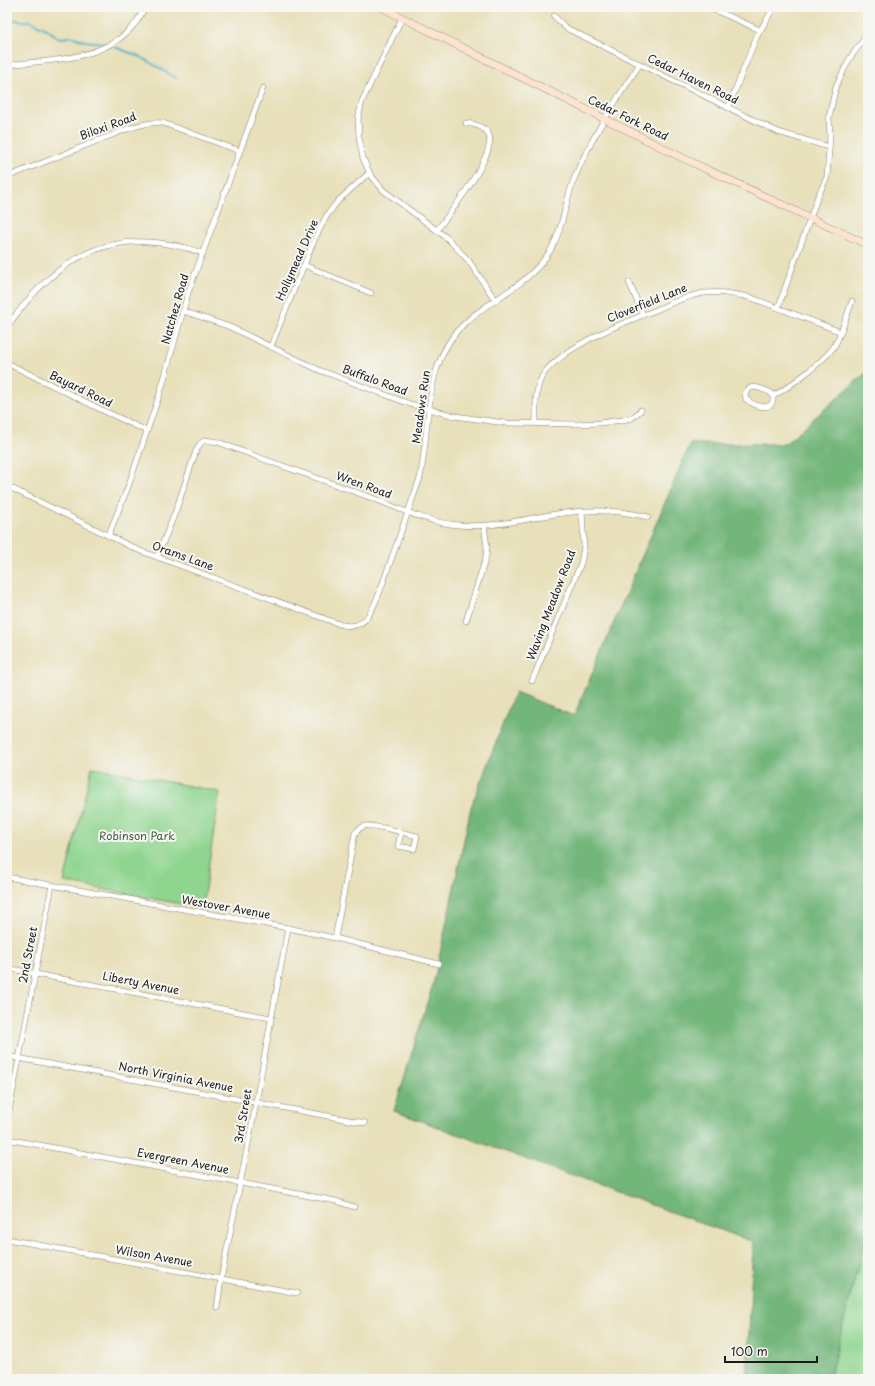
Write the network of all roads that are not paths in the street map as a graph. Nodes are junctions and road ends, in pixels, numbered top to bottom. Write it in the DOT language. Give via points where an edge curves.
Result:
graph roads {
  1 [pos="145,7"];
  2 [pos="381,7"];
  3 [pos="708,7"];
  4 [pos="774,7"];
  5 [pos="554,16"];
  6 [pos="402,18"];
  7 [pos="760,30"];
  8 [pos="867,39"];
  9 [pos="640,64"];
  10 [pos="7,65"];
  11 [pos="263,88"];
  12 [pos="728,108"];
  13 [pos="604,118"];
  14 [pos="466,123"];
  15 [pos="829,147"];
  16 [pos="240,151"];
  17 [pos="369,173"];
  18 [pos="7,177"];
  19 [pos="811,218"];
  20 [pos="437,230"];
  21 [pos="868,245"];
  22 [pos="203,253"];
  23 [pos="304,265"];
  24 [pos="630,282"];
  25 [pos="371,293"];
  26 [pos="496,301"];
  27 [pos="852,301"];
  28 [pos="778,308"];
  29 [pos="183,311"];
  30 [pos="643,315"];
  31 [pos="7,327"];
  32 [pos="840,332"];
  33 [pos="271,346"];
  34 [pos="7,363"];
  35 [pos="772,396"];
  36 [pos="429,409"];
  37 [pos="641,410"];
  38 [pos="536,424"];
  39 [pos="147,431"];
  40 [pos="7,486"];
  41 [pos="582,511"];
  42 [pos="408,512"];
  43 [pos="648,517"];
  44 [pos="484,525"];
  45 [pos="108,536"];
  46 [pos="157,557"];
  47 [pos="466,621"];
  48 [pos="359,624"];
  49 [pos="532,682"];
  50 [pos="401,833"];
  51 [pos="7,877"];
  52 [pos="52,885"];
  53 [pos="288,928"];
  54 [pos="335,938"];
  55 [pos="440,964"];
  56 [pos="7,968"];
  57 [pos="35,973"];
  58 [pos="272,1018"];
  59 [pos="7,1056"];
  60 [pos="19,1058"];
  61 [pos="256,1103"];
  62 [pos="7,1122"];
  63 [pos="365,1123"];
  64 [pos="7,1139"];
  65 [pos="240,1182"];
  66 [pos="354,1207"];
  67 [pos="7,1239"];
  68 [pos="221,1279"];
  69 [pos="297,1294"];
  70 [pos="217,1308"];
  1 -- 10 [label="street" via="129,30 106,47 80,56"];
  2 -- 6 [label="street, Cedar Fork Road"];
  3 -- 7 [label="street"];
  4 -- 7 [label="street"];
  5 -- 9 [label="street, Cedar Haven Road" via="566,28"];
  6 -- 13 [label="street, Cedar Fork Road"];
  6 -- 17 [label="street" via="362,101 358,119 363,158"];
  7 -- 12 [label="street"];
  8 -- 15 [label="street" via="850,58 836,86 829,117"];
  9 -- 12 [label="street, Cedar Haven Road"];
  9 -- 13 [label="street, Meadows Run"];
  11 -- 16 [label="street, Natchez Road"];
  12 -- 15 [label="street, Cedar Haven Road" via="778,132"];
  13 -- 19 [label="street, Cedar Fork Road"];
  13 -- 26 [label="street, Meadows Run" via="574,179 552,249 521,284"];
  14 -- 20 [label="street" via="476,124 487,132 490,136 489,150 477,174"];
  15 -- 19 [label="street" via="827,177"];
  16 -- 18 [label="street, Biloxi Road" via="163,123 144,123"];
  16 -- 22 [label="street, Natchez Road"];
  17 -- 20 [label="street" via="389,195"];
  17 -- 23 [label="street, Hollymead Drive" via="338,201 328,215"];
  19 -- 21 [label="street, Cedar Fork Road"];
  19 -- 28 [label="street"];
  20 -- 26 [label="street" via="468,260"];
  22 -- 29 [label="street, Natchez Road"];
  22 -- 31 [label="street" via="172,244 146,241 120,243 94,250 54,273 33,293"];
  23 -- 25 [label="street"];
  23 -- 33 [label="street, Hollymead Drive"];
  24 -- 30 [label="street"];
  26 -- 36 [label="street, Meadows Run" via="466,322 444,350 433,378"];
  27 -- 32 [label="street"];
  28 -- 30 [label="street, Cloverfield Lane" via="740,295 717,292 697,295"];
  28 -- 32 [label="street, Cloverfield Lane"];
  29 -- 33 [label="street, Buffalo Road" via="230,327"];
  29 -- 39 [label="street, Natchez Road" via="168,368"];
  30 -- 38 [label="street, Cloverfield Lane" via="595,335 552,364 538,385"];
  32 -- 35 [label="street" via="834,346 825,357 784,390"];
  33 -- 36 [label="street, Buffalo Road" via="319,370"];
  34 -- 39 [label="street, Bayard Road"];
  35 -- 35 [label="street" via="770,392 753,387 745,394 748,401 765,407 772,403"];
  36 -- 38 [label="street, Buffalo Road" via="484,421"];
  36 -- 42 [label="street, Meadows Run" via="420,478"];
  37 -- 38 [label="street, Buffalo Road" via="632,418 600,424"];
  39 -- 45 [label="street, Natchez Road"];
  40 -- 45 [label="street, Orams Lane"];
  41 -- 43 [label="street, Wren Road" via="610,510"];
  41 -- 44 [label="street, Wren Road"];
  41 -- 49 [label="street, Waving Meadow Road" via="584,548 581,563"];
  42 -- 44 [label="street, Wren Road" via="441,523"];
  42 -- 46 [label="street, Wren Road" via="218,442 205,440 196,452"];
  42 -- 48 [label="street, Meadows Run" via="379,594 367,618"];
  44 -- 47 [label="street" via="486,557"];
  45 -- 46 [label="street, Orams Lane"];
  46 -- 48 [label="street, Orams Lane" via="342,625"];
  50 -- 54 [label="street" via="368,826 359,828 355,833"];
  51 -- 52 [label="street, Westover Avenue"];
  52 -- 53 [label="street, Westover Avenue"];
  52 -- 57 [label="street, 2nd Street"];
  53 -- 54 [label="street, Westover Avenue"];
  53 -- 58 [label="street, 3rd Street"];
  54 -- 55 [label="street, Westover Avenue"];
  56 -- 57 [label="street, Liberty Avenue"];
  57 -- 58 [label="street, Liberty Avenue"];
  57 -- 60 [label="street, 2nd Street"];
  58 -- 61 [label="street, 3rd Street"];
  59 -- 60 [label="street, North Virginia Avenue"];
  60 -- 61 [label="street, North Virginia Avenue"];
  60 -- 62 [label="street, 2nd Street"];
  61 -- 63 [label="street, North Virginia Avenue"];
  61 -- 65 [label="street, 3rd Street"];
  64 -- 65 [label="street, Evergreen Avenue"];
  65 -- 66 [label="street, Evergreen Avenue" via="336,1201"];
  65 -- 68 [label="street, 3rd Street"];
  67 -- 68 [label="street, Wilson Avenue"];
  68 -- 69 [label="street, Wilson Avenue"];
  68 -- 70 [label="street, 3rd Street"];
}
